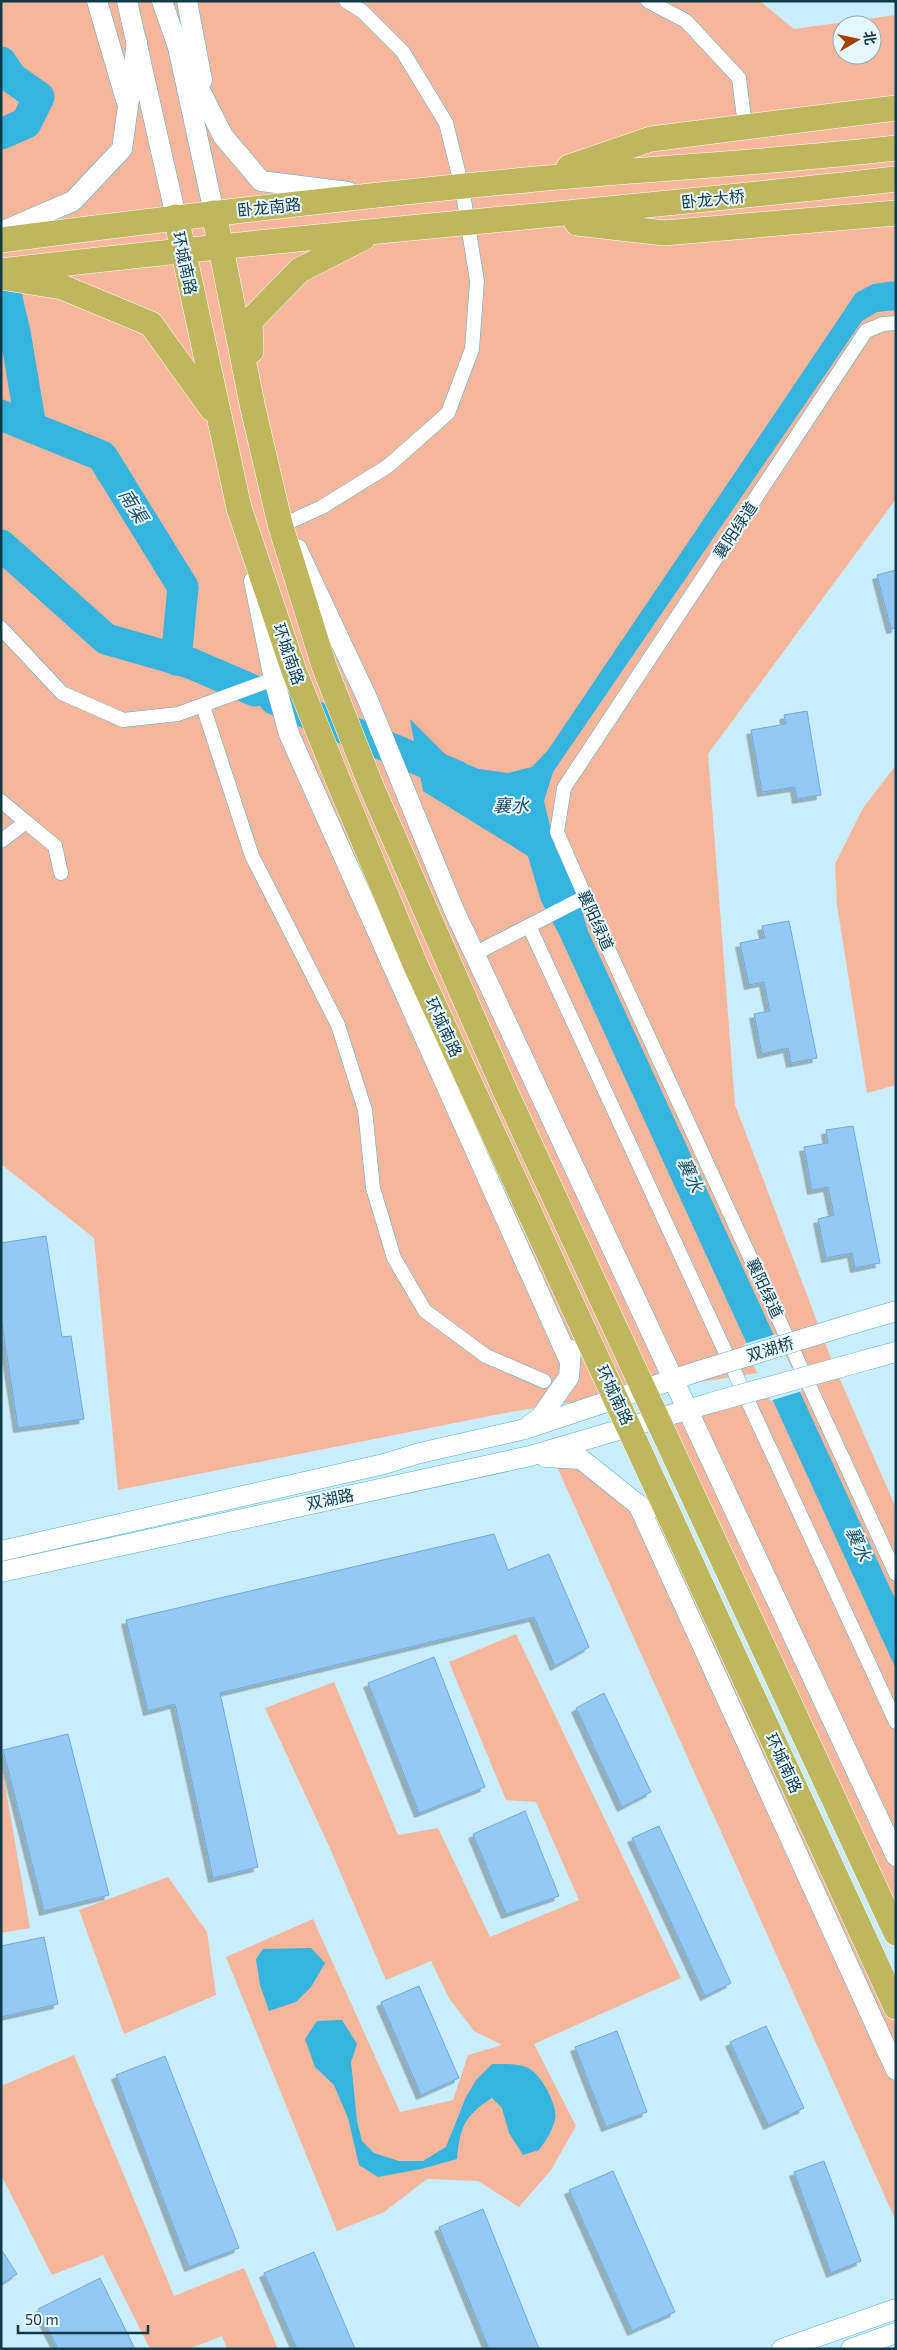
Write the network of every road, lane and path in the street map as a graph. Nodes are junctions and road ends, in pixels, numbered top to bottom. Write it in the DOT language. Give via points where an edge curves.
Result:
graph roads {
  1 [pos="97,1"];
  2 [pos="127,1"];
  3 [pos="162,1"];
  4 [pos="186,1"];
  5 [pos="346,1"];
  6 [pos="648,1"];
  7 [pos="138,42"];
  8 [pos="178,47"];
  9 [pos="206,104"];
  10 [pos="128,107"];
  11 [pos="896,108"];
  12 [pos="745,126"];
  13 [pos="896,148"];
  14 [pos="536,179"];
  15 [pos="896,179"];
  16 [pos="462,187"];
  17 [pos="378,196"];
  18 [pos="214,213"];
  19 [pos="896,213"];
  20 [pos="176,217"];
  21 [pos="530,218"];
  22 [pos="468,223"];
  23 [pos="377,231"];
  24 [pos="1,232"];
  25 [pos="1,240"];
  26 [pos="220,246"];
  27 [pos="182,249"];
  28 [pos="1,271"];
  29 [pos="1,277"];
  30 [pos="896,323"];
  31 [pos="252,404"];
  32 [pos="218,418"];
  33 [pos="274,499"];
  34 [pos="285,524"];
  35 [pos="1,628"];
  36 [pos="284,675"];
  37 [pos="203,706"];
  38 [pos="1,801"];
  39 [pos="26,822"];
  40 [pos="1,841"];
  41 [pos="61,873"];
  42 [pos="585,897"];
  43 [pos="533,924"];
  44 [pos="474,954"];
  45 [pos="574,1307"];
  46 [pos="896,1311"];
  47 [pos="896,1352"];
  48 [pos="570,1362"];
  49 [pos="674,1379"];
  50 [pos="544,1381"];
  51 [pos="644,1388"];
  52 [pos="616,1397"];
  53 [pos="689,1410"];
  54 [pos="657,1419"];
  55 [pos="630,1427"];
  56 [pos="525,1429"];
  57 [pos="530,1456"];
  58 [pos="638,1504"];
  59 [pos="681,1539"];
  60 [pos="1,1551"];
  61 [pos="1,1572"];
  62 [pos="896,1574"];
  63 [pos="896,1722"];
  64 [pos="896,1856"];
  65 [pos="896,1934"];
  66 [pos="896,2006"];
  67 [pos="896,2070"];
  68 [pos="896,2309"];
  69 [pos="896,2333"];
  70 [pos="782,2349"];
  71 [pos="851,2349"];
  1 -- 10 [label="street"];
  2 -- 7 [label="street, 环城南路"];
  3 -- 8 [label="street, 环城南路"];
  4 -- 9 [label="street"];
  5 -- 16 [label="street" via="362,11 404,52 446,123"];
  6 -- 12 [label="street" via="686,21 739,78"];
  7 -- 10 [label="street"];
  7 -- 20 [label="street, 环城南路"];
  8 -- 9 [label="street"];
  8 -- 18 [label="street, 环城南路"];
  9 -- 17 [label="street" via="223,136 261,181"];
  10 -- 24 [label="street" via="122,149 72,201"];
  11 -- 12 [label="highway"];
  12 -- 14 [label="highway" via="651,139"];
  13 -- 14 [label="highway, 卧龙大桥" via="800,159"];
  14 -- 16 [label="highway, 卧龙南路"];
  15 -- 21 [label="highway, 卧龙大桥"];
  16 -- 17 [label="highway, 卧龙南路"];
  16 -- 22 [label="street"];
  17 -- 18 [label="highway, 卧龙南路"];
  18 -- 20 [label="highway, 卧龙南路"];
  18 -- 26 [label="highway, 环城南路"];
  19 -- 21 [label="highway" via="664,233"];
  20 -- 25 [label="highway, 卧龙南路"];
  20 -- 27 [label="highway, 环城南路"];
  21 -- 22 [label="highway, 卧龙南路"];
  22 -- 23 [label="highway, 卧龙南路"];
  22 -- 34 [label="street" via="477,281 472,349 448,413 388,466 322,507"];
  23 -- 26 [label="highway, 卧龙南路"];
  23 -- 31 [label="highway" via="300,270 250,321"];
  26 -- 27 [label="highway, 卧龙南路"];
  26 -- 31 [label="highway, 环城南路"];
  27 -- 28 [label="highway, 卧龙南路"];
  27 -- 32 [label="highway, 环城南路"];
  29 -- 32 [label="highway" via="62,288 152,324"];
  30 -- 42 [label="street, 襄阳绿道" via="866,331 564,788 557,832"];
  31 -- 33 [label="highway, 环城南路"];
  32 -- 36 [label="highway, 环城南路"];
  33 -- 34 [label="street"];
  33 -- 51 [label="highway, 环城南路" via="324,666 372,788 506,1093"];
  34 -- 44 [label="street" via="367,698"];
  35 -- 37 [label="street" via="62,693 123,720 178,714"];
  36 -- 37 [label="street"];
  36 -- 45 [label="highway, 环城南路" via="340,785 415,964"];
  36 -- 48 [label="street" via="289,734"];
  37 -- 50 [label="street" via="252,856 338,1024 365,1110 373,1188 394,1258 425,1311 486,1356"];
  38 -- 39 [label="street"];
  39 -- 40 [label="street"];
  39 -- 41 [label="street" via="55,846"];
  42 -- 43 [label="street"];
  42 -- 62 [label="street, 襄阳绿道"];
  43 -- 44 [label="street"];
  43 -- 63 [label="street"];
  44 -- 49 [label="street"];
  45 -- 48 [label="street"];
  45 -- 52 [label="highway, 环城南路"];
  46 -- 49 [label="street, 双湖桥, bridge"];
  47 -- 53 [label="street, bridge"];
  48 -- 56 [label="street" via="569,1377 540,1418"];
  49 -- 51 [label="street, 双湖桥"];
  49 -- 53 [label="street"];
  51 -- 52 [label="street, 双湖路"];
  51 -- 54 [label="highway, 环城南路"];
  52 -- 55 [label="highway, 环城南路"];
  52 -- 56 [label="street, 双湖路"];
  53 -- 54 [label="street"];
  53 -- 64 [label="street"];
  54 -- 55 [label="street, 双湖路"];
  54 -- 65 [label="highway, 环城南路"];
  55 -- 57 [label="street, 双湖路"];
  55 -- 59 [label="highway, 环城南路"];
  56 -- 60 [label="street, 双湖路"];
  57 -- 58 [label="street" via="581,1459"];
  57 -- 61 [label="street, 双湖路"];
  58 -- 59 [label="street"];
  58 -- 67 [label="street"];
  59 -- 66 [label="highway, 环城南路"];
  68 -- 70 [label="street"];
  69 -- 71 [label="street"];
}
